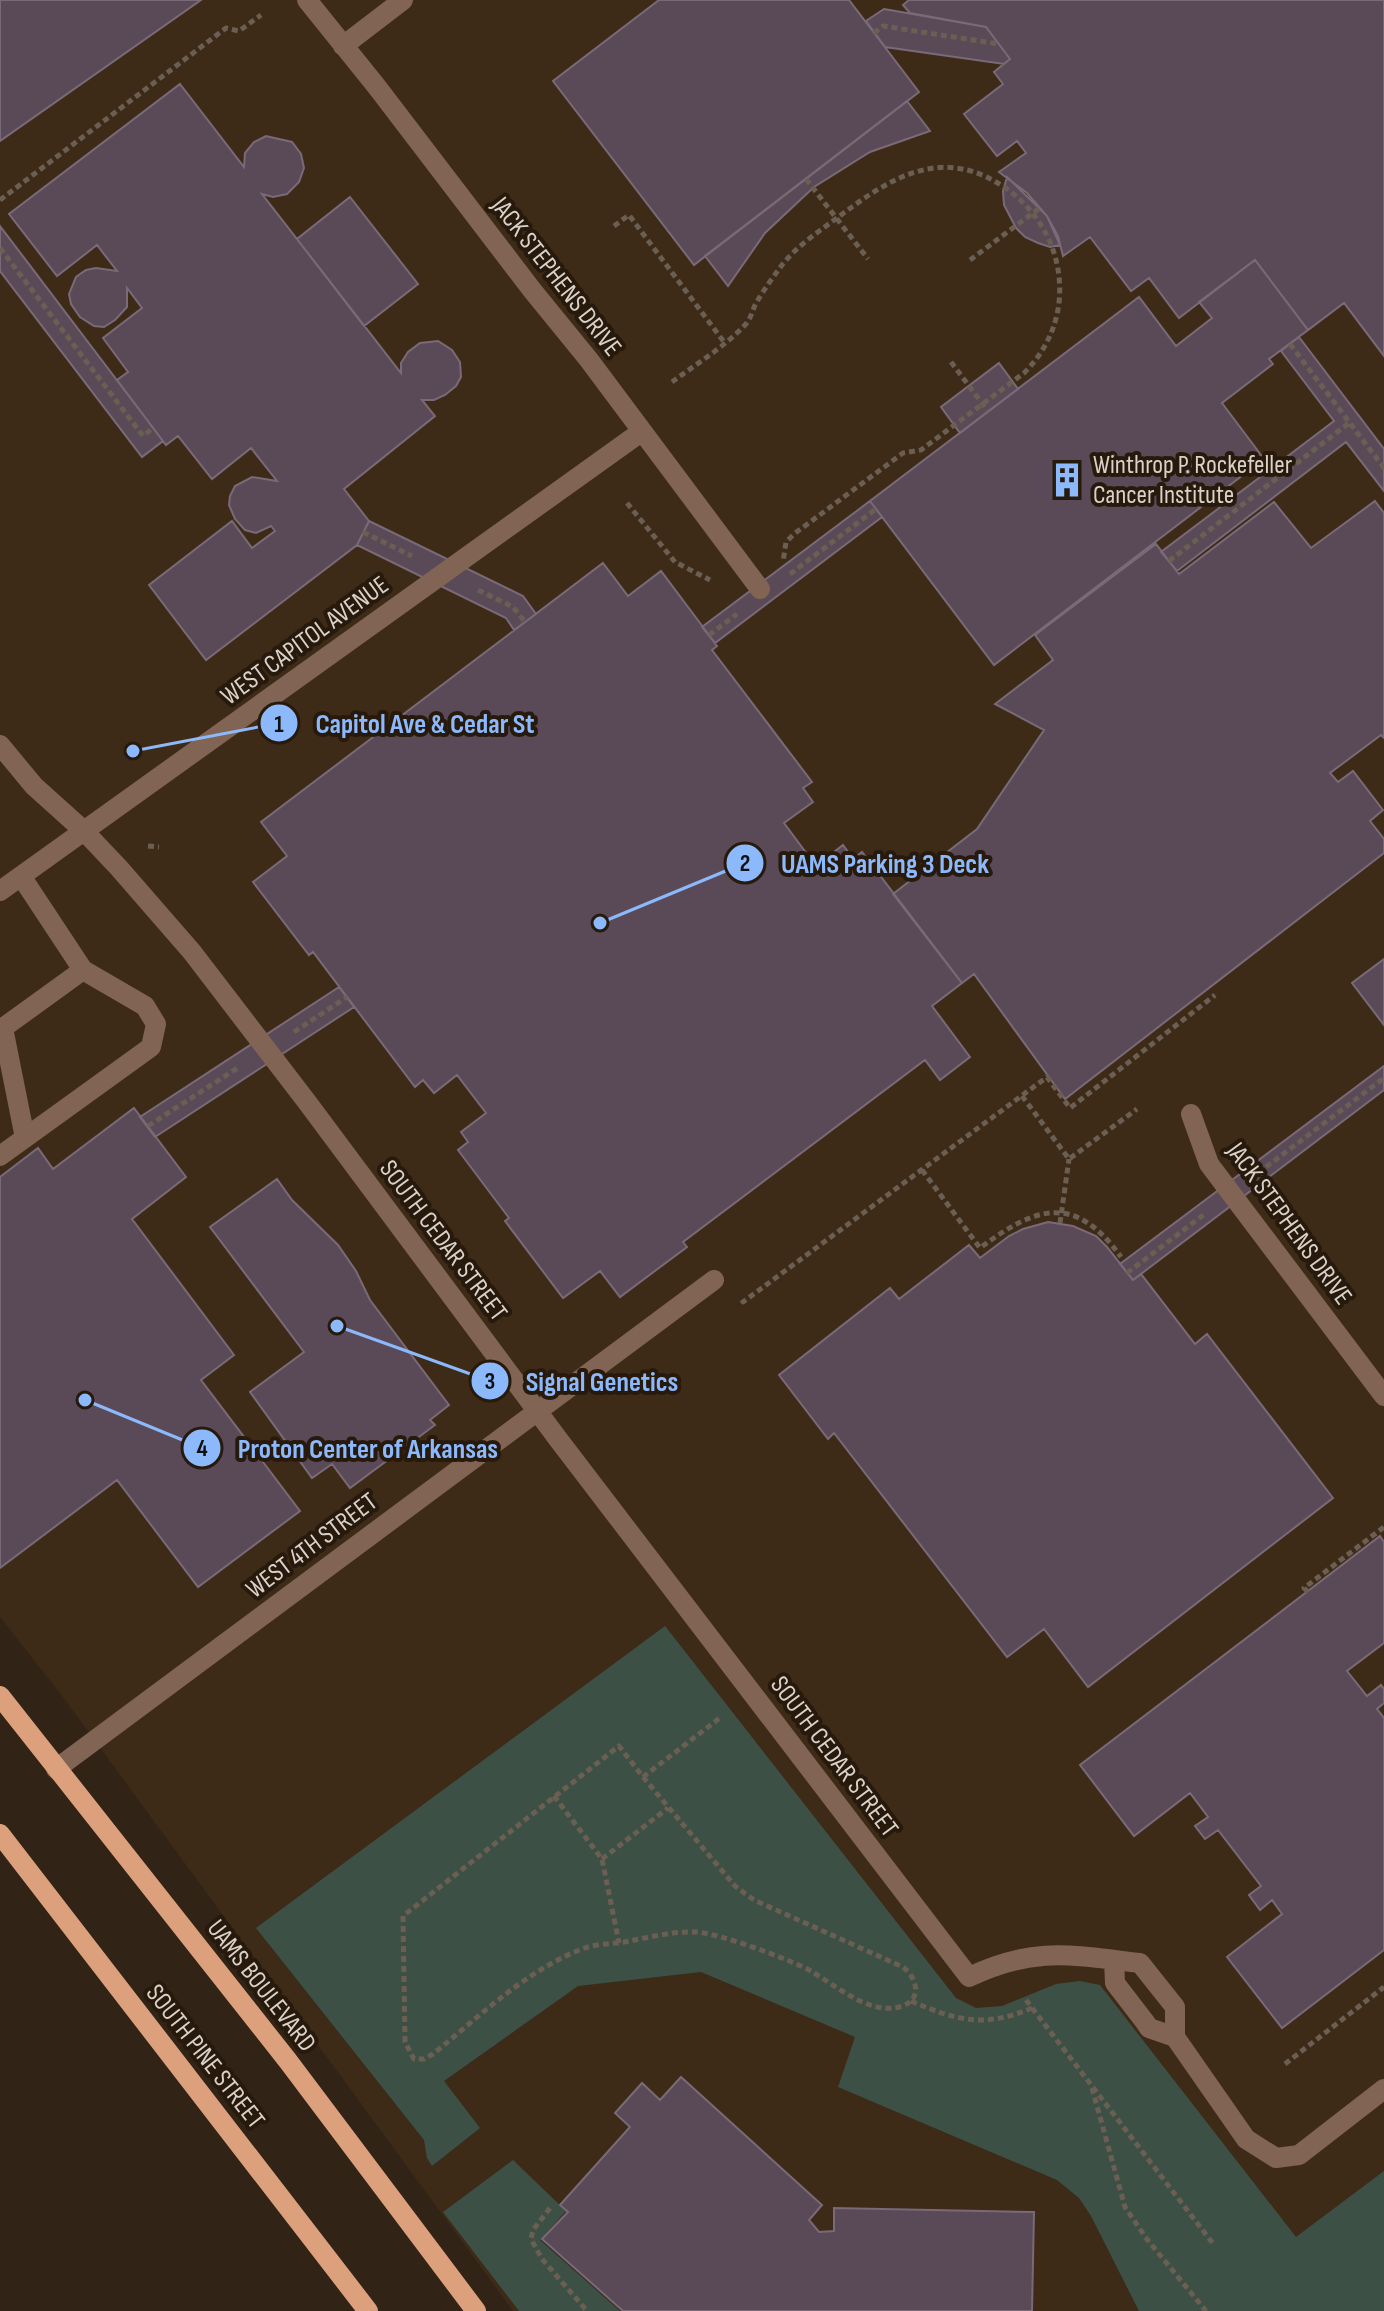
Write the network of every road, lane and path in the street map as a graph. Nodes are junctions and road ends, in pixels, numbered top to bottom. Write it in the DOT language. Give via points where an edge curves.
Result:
graph roads {
  1 [pos="307,0"];
  2 [pos="403,0"];
  3 [pos="261,15"];
  4 [pos="874,33"];
  5 [pos="999,44"];
  6 [pos="343,46"];
  7 [pos="806,179"];
  8 [pos="0,200"];
  9 [pos="1041,207"];
  10 [pos="1033,213"];
  11 [pos="837,218"];
  12 [pos="614,226"];
  13 [pos="0,248"];
  14 [pos="868,259"];
  15 [pos="970,260"];
  16 [pos="724,342"];
  17 [pos="1290,344"];
  18 [pos="951,362"];
  19 [pos="672,382"];
  20 [pos="983,404"];
  21 [pos="988,411"];
  22 [pos="1349,423"];
  23 [pos="153,428"];
  24 [pos="641,432"];
  25 [pos="1384,468"];
  26 [pos="627,503"];
  27 [pos="1169,561"];
  28 [pos="787,570"];
  29 [pos="760,589"];
  30 [pos="720,590"];
  31 [pos="0,745"];
  32 [pos="84,831"];
  33 [pos="148,846"];
  34 [pos="159,847"];
  35 [pos="21,876"];
  36 [pos="0,891"];
  37 [pos="83,970"];
  38 [pos="1215,995"];
  39 [pos="2,1029"];
  40 [pos="1022,1096"];
  41 [pos="1137,1109"];
  42 [pos="1191,1114"];
  43 [pos="25,1138"];
  44 [pos="0,1156"];
  45 [pos="1069,1159"];
  46 [pos="922,1170"];
  47 [pos="1062,1213"];
  48 [pos="1060,1223"];
  49 [pos="1121,1257"];
  50 [pos="714,1280"];
  51 [pos="743,1302"];
  52 [pos="1384,1396"];
  53 [pos="537,1411"];
  54 [pos="1384,1527"];
  55 [pos="1308,1592"];
  56 [pos="0,1696"];
  57 [pos="721,1717"];
  58 [pos="56,1769"];
  59 [pos="643,1777"];
  60 [pos="554,1796"];
  61 [pos="668,1808"];
  62 [pos="0,1834"];
  63 [pos="602,1859"];
  64 [pos="619,1943"];
  65 [pos="1114,1960"];
  66 [pos="1384,1987"];
  67 [pos="1026,2000"];
  68 [pos="911,2001"];
  69 [pos="1032,2008"];
  70 [pos="1175,2037"];
  71 [pos="1285,2064"];
  72 [pos="1091,2084"];
  73 [pos="1384,2089"];
  74 [pos="550,2208"];
  75 [pos="1214,2245"];
  76 [pos="368,2311"];
  77 [pos="476,2311"];
  78 [pos="587,2311"];
  79 [pos="1206,2311"];
  1 -- 6 [label="street, JACK STEPHENS DRIVE"];
  2 -- 6 [label="street"];
  3 -- 8 [label="path" via="239,31 226,28"];
  4 -- 5 [label="path" via="883,26"];
  6 -- 24 [label="street, JACK STEPHENS DRIVE"];
  7 -- 11 [label="path"];
  9 -- 10 [label="path"];
  10 -- 11 [label="path" via="983,175 944,167 915,171 878,187"];
  10 -- 15 [label="path"];
  10 -- 20 [label="path" via="1055,254 1061,294 1057,313 1039,358"];
  11 -- 14 [label="path"];
  11 -- 16 [label="path" via="784,263 746,325"];
  12 -- 16 [label="path" via="629,215"];
  13 -- 23 [label="path" via="143,436"];
  16 -- 19 [label="path"];
  17 -- 22 [label="path"];
  18 -- 20 [label="path"];
  20 -- 21 [label="path"];
  20 -- 28 [label="path" via="921,450 903,453 794,534 783,550"];
  22 -- 25 [label="path"];
  22 -- 27 [label="path"];
  24 -- 29 [label="street, JACK STEPHENS DRIVE"];
  24 -- 32 [label="street, WEST CAPITOL AVENUE"];
  26 -- 30 [label="path" via="675,562"];
  31 -- 32 [label="street, SOUTH CEDAR STREET" via="34,786"];
  32 -- 35 [label="street, WEST CAPITOL AVENUE"];
  32 -- 53 [label="street, SOUTH CEDAR STREET" via="192,952"];
  33 -- 34 [label="path"];
  35 -- 36 [label="street, WEST CAPITOL AVENUE"];
  35 -- 37 [label="street"];
  37 -- 39 [label="street"];
  37 -- 43 [label="street" via="145,1006 156,1024 151,1047"];
  38 -- 40 [label="path" via="1070,1108 1047,1077"];
  39 -- 43 [label="street"];
  40 -- 45 [label="path"];
  40 -- 46 [label="path"];
  41 -- 45 [label="path"];
  42 -- 52 [label="street, JACK STEPHENS DRIVE" via="1209,1164"];
  43 -- 44 [label="street"];
  45 -- 47 [label="path"];
  46 -- 47 [label="path" via="980,1248 1023,1219"];
  46 -- 51 [label="path"];
  47 -- 48 [label="path"];
  47 -- 49 [label="path" via="1095,1227"];
  50 -- 53 [label="street, WEST 4TH STREET"];
  53 -- 58 [label="street, WEST 4TH STREET"];
  53 -- 65 [label="street, SOUTH CEDAR STREET" via="969,1977 998,1963 1036,1955"];
  54 -- 55 [label="path" via="1304,1588"];
  56 -- 58 [label="main road, UAMS BOULEVARD"];
  57 -- 59 [label="path"];
  58 -- 77 [label="main road, UAMS BOULEVARD" via="288,2061"];
  59 -- 60 [label="path" via="619,1746"];
  59 -- 61 [label="path"];
  60 -- 63 [label="path"];
  60 -- 64 [label="path" via="403,1916 408,2051 414,2059 424,2059 526,1979 583,1948"];
  61 -- 63 [label="path"];
  61 -- 68 [label="path" via="735,1886 754,1900 903,1967 917,1985"];
  62 -- 76 [label="main road, SOUTH PINE STREET"];
  63 -- 64 [label="path"];
  64 -- 68 [label="path" via="698,1932 802,1966 873,2007 894,2009"];
  65 -- 70 [label="street" via="1115,1983 1149,2028"];
  65 -- 70 [label="street" via="1140,1963 1160,1987 1175,2007"];
  66 -- 71 [label="path"];
  67 -- 69 [label="path"];
  68 -- 69 [label="path" via="971,2021 1007,2019"];
  69 -- 72 [label="path"];
  70 -- 73 [label="street" via="1246,2139 1276,2158 1299,2155"];
  72 -- 75 [label="path"];
  72 -- 79 [label="path" via="1125,2207"];
  74 -- 78 [label="path" via="531,2239"];
}
